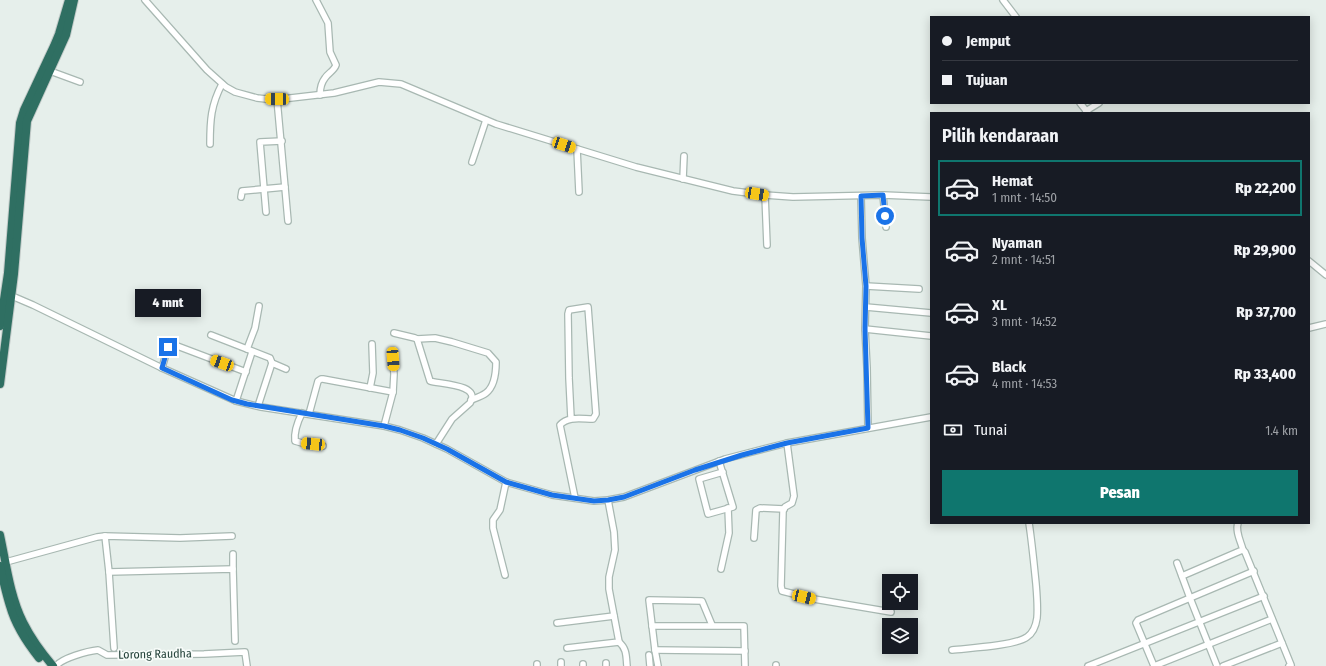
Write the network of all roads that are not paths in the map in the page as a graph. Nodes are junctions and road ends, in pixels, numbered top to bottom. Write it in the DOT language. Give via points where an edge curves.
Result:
graph roads {
  1 [pos="69,0"];
  2 [pos="74,0"];
  3 [pos="145,0"];
  4 [pos="316,0"];
  5 [pos="1002,0"];
  6 [pos="1015,16"];
  7 [pos="50,71"];
  8 [pos="80,82"];
  9 [pos="222,84"];
  10 [pos="320,95"];
  11 [pos="277,99"];
  12 [pos="1081,104"];
  13 [pos="1098,104"];
  14 [pos="1087,112"];
  15 [pos="486,120"];
  16 [pos="282,140"];
  17 [pos="210,144"];
  18 [pos="577,149"];
  19 [pos="684,156"];
  20 [pos="472,162"];
  21 [pos="683,179"];
  22 [pos="285,187"];
  23 [pos="264,189"];
  24 [pos="579,192"];
  25 [pos="883,195"];
  26 [pos="765,196"];
  27 [pos="861,196"];
  28 [pos="241,197"];
  29 [pos="930,197"];
  30 [pos="266,212"];
  31 [pos="288,221"];
  32 [pos="886,227"];
  33 [pos="767,245"];
  34 [pos="1310,262"];
  35 [pos="11,274"];
  36 [pos="1326,275"];
  37 [pos="866,286"];
  38 [pos="919,289"];
  39 [pos="12,296"];
  40 [pos="259,306"];
  41 [pos="866,307"];
  42 [pos="930,313"];
  43 [pos="1326,324"];
  44 [pos="0,326"];
  45 [pos="1310,328"];
  46 [pos="865,329"];
  47 [pos="394,333"];
  48 [pos="211,335"];
  49 [pos="930,336"];
  50 [pos="417,339"];
  51 [pos="372,344"];
  52 [pos="250,351"];
  53 [pos="392,351"];
  54 [pos="272,363"];
  55 [pos="162,368"];
  56 [pos="286,369"];
  57 [pos="246,372"];
  58 [pos="0,384"];
  59 [pos="370,388"];
  60 [pos="393,392"];
  61 [pos="471,400"];
  62 [pos="236,401"];
  63 [pos="258,406"];
  64 [pos="302,413"];
  65 [pos="309,414"];
  66 [pos="930,417"];
  67 [pos="571,418"];
  68 [pos="384,426"];
  69 [pos="868,428"];
  70 [pos="787,443"];
  71 [pos="436,444"];
  72 [pos="323,446"];
  73 [pos="720,461"];
  74 [pos="722,472"];
  75 [pos="506,482"];
  76 [pos="575,498"];
  77 [pos="608,500"];
  78 [pos="728,508"];
  79 [pos="784,509"];
  80 [pos="1029,524"];
  81 [pos="1238,524"];
  82 [pos="0,535"];
  83 [pos="105,536"];
  84 [pos="232,536"];
  85 [pos="754,538"];
  86 [pos="1243,550"];
  87 [pos="2,553"];
  88 [pos="233,554"];
  89 [pos="1177,563"];
  90 [pos="3,564"];
  91 [pos="233,569"];
  92 [pos="721,569"];
  93 [pos="1254,571"];
  94 [pos="109,572"];
  95 [pos="505,575"];
  96 [pos="1182,576"];
  97 [pos="1264,596"];
  98 [pos="1190,598"];
  99 [pos="891,612"];
  100 [pos="614,616"];
  101 [pos="1272,619"];
  102 [pos="1199,621"];
  103 [pos="557,623"];
  104 [pos="712,625"];
  105 [pos="652,626"];
  106 [pos="235,641"];
  107 [pos="619,642"];
  108 [pos="1282,642"];
  109 [pos="1144,643"];
  110 [pos="1208,644"];
  111 [pos="114,648"];
  112 [pos="567,648"];
  113 [pos="655,650"];
  114 [pos="952,650"];
  115 [pos="745,651"];
  116 [pos="649,655"];
  117 [pos="46,666"];
  118 [pos="53,666"];
  119 [pos="56,666"];
  120 [pos="247,666"];
  121 [pos="627,666"];
  122 [pos="650,666"];
  123 [pos="658,666"];
  124 [pos="745,666"];
  125 [pos="1088,666"];
  126 [pos="1154,666"];
  127 [pos="1217,666"];
  128 [pos="1223,666"];
  129 [pos="1291,666"];
  1 -- 35 [label="highway" via="57,40 20,123"];
  2 -- 7 [label="highway" via="66,35"];
  3 -- 9 [label="street"];
  4 -- 10 [label="street" via="328,23 330,52 336,65 324,78"];
  5 -- 6 [label="street"];
  7 -- 8 [label="street"];
  7 -- 35 [label="highway" via="34,103 25,129 23,177"];
  9 -- 11 [label="street" via="244,95"];
  9 -- 17 [label="street" via="213,103"];
  10 -- 11 [label="street"];
  10 -- 15 [label="street" via="379,82 391,82 408,86"];
  11 -- 16 [label="street"];
  12 -- 14 [label="street"];
  13 -- 14 [label="street"];
  15 -- 18 [label="street"];
  15 -- 20 [label="street"];
  16 -- 22 [label="street"];
  16 -- 23 [label="street" via="260,142"];
  18 -- 21 [label="street"];
  18 -- 24 [label="street"];
  19 -- 21 [label="street"];
  21 -- 26 [label="street"];
  22 -- 23 [label="street"];
  22 -- 31 [label="street"];
  23 -- 28 [label="street" via="242,190"];
  23 -- 30 [label="street"];
  25 -- 27 [label="street"];
  25 -- 29 [label="street"];
  25 -- 32 [label="street"];
  26 -- 27 [label="street"];
  26 -- 33 [label="street"];
  27 -- 37 [label="street"];
  34 -- 36 [label="street"];
  35 -- 39 [label="highway"];
  35 -- 44 [label="highway"];
  37 -- 38 [label="street"];
  37 -- 41 [label="street"];
  39 -- 55 [label="street"];
  39 -- 58 [label="highway"];
  40 -- 52 [label="street"];
  41 -- 42 [label="street"];
  41 -- 46 [label="street"];
  43 -- 45 [label="street"];
  46 -- 49 [label="street"];
  46 -- 69 [label="street"];
  47 -- 50 [label="street"];
  48 -- 52 [label="street"];
  50 -- 61 [label="street" via="430,381 456,385 467,390"];
  50 -- 61 [label="street" via="435,338 452,342 488,353 496,362 494,380 487,393"];
  51 -- 59 [label="street" via="373,373"];
  52 -- 54 [label="street" via="270,358"];
  52 -- 57 [label="street"];
  53 -- 60 [label="street"];
  54 -- 56 [label="street"];
  54 -- 63 [label="street"];
  55 -- 57 [label="street" via="168,347 172,344"];
  55 -- 62 [label="street"];
  57 -- 62 [label="street"];
  59 -- 60 [label="street"];
  59 -- 65 [label="street" via="321,379 316,387"];
  60 -- 68 [label="street"];
  61 -- 71 [label="street" via="452,419"];
  62 -- 63 [label="street"];
  63 -- 64 [label="street"];
  64 -- 65 [label="street"];
  64 -- 72 [label="street" via="295,441"];
  65 -- 68 [label="street"];
  66 -- 69 [label="street"];
  67 -- 67 [label="street" via="593,419 596,414 588,308 570,310 568,314"];
  67 -- 76 [label="street" via="560,425"];
  68 -- 71 [label="street"];
  69 -- 70 [label="street"];
  70 -- 73 [label="street"];
  70 -- 79 [label="street" via="794,496 792,503"];
  71 -- 75 [label="street"];
  73 -- 74 [label="street"];
  73 -- 77 [label="street" via="624,497"];
  74 -- 78 [label="street" via="733,507"];
  74 -- 78 [label="street" via="699,479 708,514"];
  75 -- 76 [label="street" via="552,495"];
  75 -- 95 [label="street" via="500,510 492,520"];
  76 -- 77 [label="street"];
  77 -- 100 [label="street" via="615,550 609,577"];
  78 -- 92 [label="street" via="729,534"];
  79 -- 85 [label="street" via="756,510"];
  79 -- 99 [label="street" via="782,591"];
  80 -- 114 [label="street" via="1037,603 1037,620 1033,631 1026,638 1016,642"];
  81 -- 86 [label="street"];
  82 -- 87 [label="highway"];
  83 -- 84 [label="street"];
  83 -- 90 [label="street"];
  83 -- 94 [label="street"];
  86 -- 93 [label="street"];
  86 -- 96 [label="street"];
  87 -- 90 [label="highway"];
  88 -- 91 [label="street"];
  89 -- 96 [label="street"];
  90 -- 117 [label="highway" via="7,595 15,619 23,635"];
  90 -- 118 [label="highway" via="23,622 40,651"];
  91 -- 94 [label="street"];
  91 -- 106 [label="street"];
  93 -- 97 [label="street"];
  93 -- 98 [label="street"];
  94 -- 111 [label="street"];
  96 -- 98 [label="street"];
  97 -- 101 [label="street"];
  97 -- 102 [label="street"];
  98 -- 102 [label="street"];
  98 -- 109 [label="street" via="1138,620 1136,623"];
  100 -- 103 [label="street"];
  100 -- 107 [label="street"];
  101 -- 108 [label="street"];
  101 -- 110 [label="street"];
  102 -- 109 [label="street"];
  102 -- 110 [label="street"];
  104 -- 105 [label="street"];
  104 -- 105 [label="street" via="702,601 650,600"];
  104 -- 115 [label="street" via="744,626"];
  105 -- 113 [label="street"];
  107 -- 112 [label="street"];
  107 -- 121 [label="street" via="626,650"];
  108 -- 128 [label="street"];
  108 -- 129 [label="street"];
  109 -- 125 [label="street"];
  109 -- 126 [label="street"];
  110 -- 126 [label="street"];
  110 -- 127 [label="street"];
  113 -- 115 [label="street"];
  113 -- 123 [label="street"];
  115 -- 124 [label="street"];
  116 -- 122 [label="street"];
  119 -- 120 [label="street, Lorong Raudha" via="59,662 98,650 107,655 245,652"];
}
